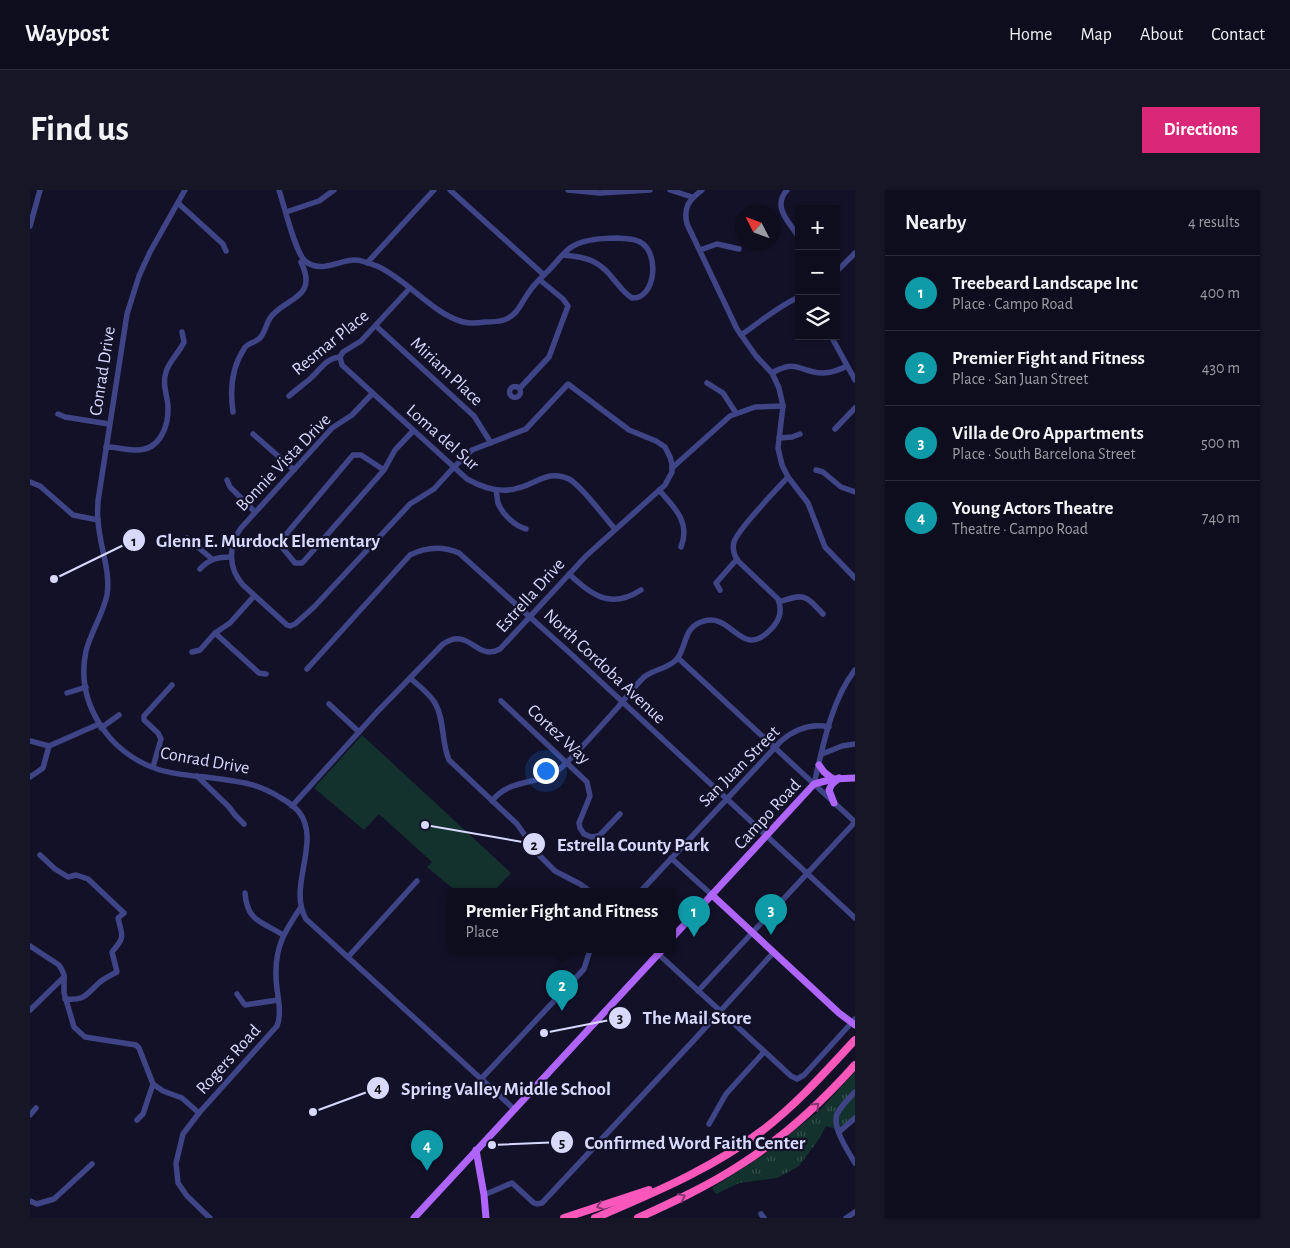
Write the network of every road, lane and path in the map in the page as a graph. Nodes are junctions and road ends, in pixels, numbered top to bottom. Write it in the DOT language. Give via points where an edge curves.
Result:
graph roads {
  1 [pos="40,190"];
  2 [pos="185,190"];
  3 [pos="279,190"];
  4 [pos="334,190"];
  5 [pos="434,190"];
  6 [pos="450,190"];
  7 [pos="568,190"];
  8 [pos="650,190"];
  9 [pos="670,190"];
  10 [pos="702,190"];
  11 [pos="787,190"];
  12 [pos="692,197"];
  13 [pos="178,202"];
  14 [pos="286,212"];
  15 [pos="30,226"];
  16 [pos="795,232"];
  17 [pos="735,248"];
  18 [pos="700,250"];
  19 [pos="226,251"];
  20 [pos="855,253"];
  21 [pos="563,255"];
  22 [pos="304,260"];
  23 [pos="367,263"];
  24 [pos="840,268"];
  25 [pos="542,278"];
  26 [pos="410,288"];
  27 [pos="795,299"];
  28 [pos="376,326"];
  29 [pos="182,332"];
  30 [pos="741,335"];
  31 [pos="833,340"];
  32 [pos="340,357"];
  33 [pos="846,366"];
  34 [pos="772,373"];
  35 [pos="855,380"];
  36 [pos="708,383"];
  37 [pos="520,388"];
  38 [pos="372,394"];
  39 [pos="289,396"];
  40 [pos="783,406"];
  41 [pos="855,408"];
  42 [pos="233,412"];
  43 [pos="736,413"];
  44 [pos="58,414"];
  45 [pos="110,424"];
  46 [pos="836,429"];
  47 [pos="413,431"];
  48 [pos="253,434"];
  49 [pos="800,434"];
  50 [pos="779,438"];
  51 [pos="491,443"];
  52 [pos="106,447"];
  53 [pos="454,467"];
  54 [pos="672,468"];
  55 [pos="294,470"];
  56 [pos="384,470"];
  57 [pos="816,470"];
  58 [pos="788,477"];
  59 [pos="227,480"];
  60 [pos="30,482"];
  61 [pos="496,490"];
  62 [pos="659,490"];
  63 [pos="855,492"];
  64 [pos="255,512"];
  65 [pos="98,520"];
  66 [pos="526,529"];
  67 [pos="615,529"];
  68 [pos="187,538"];
  69 [pos="681,547"];
  70 [pos="231,557"];
  71 [pos="212,559"];
  72 [pos="737,559"];
  73 [pos="200,569"];
  74 [pos="569,574"];
  75 [pos="855,578"];
  76 [pos="641,590"];
  77 [pos="720,590"];
  78 [pos="254,596"];
  79 [pos="779,602"];
  80 [pos="823,614"];
  81 [pos="531,617"];
  82 [pos="215,633"];
  83 [pos="192,652"];
  84 [pos="678,658"];
  85 [pos="307,669"];
  86 [pos="855,670"];
  87 [pos="266,674"];
  88 [pos="410,678"];
  89 [pos="172,685"];
  90 [pos="86,687"];
  91 [pos="67,693"];
  92 [pos="501,700"];
  93 [pos="622,702"];
  94 [pos="328,704"];
  95 [pos="119,715"];
  96 [pos="100,726"];
  97 [pos="829,727"];
  98 [pos="359,732"];
  99 [pos="30,741"];
  100 [pos="855,744"];
  101 [pos="49,746"];
  102 [pos="774,748"];
  103 [pos="822,754"];
  104 [pos="567,762"];
  105 [pos="819,763"];
  106 [pos="153,768"];
  107 [pos="801,773"];
  108 [pos="196,776"];
  109 [pos="30,778"];
  110 [pos="836,778"];
  111 [pos="855,778"];
  112 [pos="814,784"];
  113 [pos="726,799"];
  114 [pos="492,801"];
  115 [pos="834,803"];
  116 [pos="292,806"];
  117 [pos="620,814"];
  118 [pos="855,822"];
  119 [pos="244,824"];
  120 [pos="766,836"];
  121 [pos="40,855"];
  122 [pos="671,858"];
  123 [pos="807,874"];
  124 [pos="417,881"];
  125 [pos="586,888"];
  126 [pos="644,888"];
  127 [pos="245,893"];
  128 [pos="712,895"];
  129 [pos="300,907"];
  130 [pos="855,918"];
  131 [pos="752,933"];
  132 [pos="676,934"];
  133 [pos="283,935"];
  134 [pos="30,946"];
  135 [pos="774,952"];
  136 [pos="589,953"];
  137 [pos="656,953"];
  138 [pos="660,953"];
  139 [pos="348,957"];
  140 [pos="64,977"];
  141 [pos="698,991"];
  142 [pos="237,994"];
  143 [pos="65,999"];
  144 [pos="278,1000"];
  145 [pos="30,1010"];
  146 [pos="720,1011"];
  147 [pos="854,1023"];
  148 [pos="855,1040"];
  149 [pos="764,1052"];
  150 [pos="855,1065"];
  151 [pos="482,1079"];
  152 [pos="153,1084"];
  153 [pos="855,1092"];
  154 [pos="36,1108"];
  155 [pos="514,1109"];
  156 [pos="199,1113"];
  157 [pos="30,1115"];
  158 [pos="855,1118"];
  159 [pos="136,1120"];
  160 [pos="708,1124"];
  161 [pos="839,1132"];
  162 [pos="476,1150"];
  163 [pos="465,1163"];
  164 [pos="855,1163"];
  165 [pos="92,1164"];
  166 [pos="481,1172"];
  167 [pos="679,1180"];
  168 [pos="484,1195"];
  169 [pos="30,1201"];
  170 [pos="855,1212"];
  171 [pos="210,1218"];
  172 [pos="414,1218"];
  173 [pos="486,1218"];
  174 [pos="564,1218"];
  175 [pos="595,1218"];
  176 [pos="638,1218"];
  177 [pos="846,1218"];
  1 -- 15 [label="street"];
  2 -- 13 [label="street, Conrad Drive"];
  3 -- 14 [label="street"];
  4 -- 14 [label="street" via="322,199"];
  5 -- 23 [label="street"];
  6 -- 25 [label="street"];
  7 -- 8 [label="street" via="600,193"];
  9 -- 12 [label="street"];
  10 -- 12 [label="street"];
  11 -- 16 [label="street" via="781,200 781,210"];
  12 -- 18 [label="street" via="686,209 686,220"];
  13 -- 19 [label="street" via="223,244"];
  13 -- 45 [label="street, Conrad Drive" via="150,252 131,302"];
  14 -- 22 [label="street" via="299,254"];
  17 -- 18 [label="street" via="717,244"];
  18 -- 30 [label="street"];
  20 -- 24 [label="street"];
  21 -- 21 [label="street" via="600,264 632,298 643,293 651,282 653,274 648,248 632,239 581,242"];
  21 -- 25 [label="street"];
  22 -- 23 [label="street" via="314,266 325,267 357,260"];
  22 -- 42 [label="street" via="301,262 307,276 302,292 273,315 261,337 241,353 232,382"];
  23 -- 26 [label="street" via="382,268"];
  25 -- 26 [label="street" via="510,318 498,321 463,322 446,315"];
  25 -- 37 [label="street" via="568,306 549,357"];
  26 -- 28 [label="street, Resmar Place"];
  27 -- 30 [label="street" via="768,314"];
  28 -- 32 [label="street, Resmar Place"];
  28 -- 51 [label="street, Miriam Place" via="474,416"];
  29 -- 52 [label="street" via="184,342 166,370 164,387 168,414 162,436 150,447 140,450"];
  30 -- 34 [label="street"];
  31 -- 33 [label="street"];
  32 -- 38 [label="street, Loma del Sur" via="342,365"];
  32 -- 39 [label="street, Resmar Place" via="325,363"];
  33 -- 34 [label="street" via="824,373 791,366"];
  33 -- 35 [label="street"];
  34 -- 40 [label="street"];
  36 -- 43 [label="street" via="723,393"];
  38 -- 47 [label="street, Loma del Sur"];
  38 -- 55 [label="street, Bonnie Vista Drive" via="352,416 332,428"];
  40 -- 43 [label="street" via="755,407"];
  40 -- 50 [label="street"];
  41 -- 46 [label="street"];
  43 -- 54 [label="street, Estrella Drive"];
  44 -- 45 [label="street"];
  45 -- 52 [label="street, Conrad Drive"];
  47 -- 53 [label="street, Loma del Sur"];
  47 -- 56 [label="street" via="395,450"];
  48 -- 55 [label="street"];
  49 -- 50 [label="street"];
  50 -- 58 [label="street" via="780,457"];
  51 -- 53 [label="street" via="472,450"];
  51 -- 54 [label="street" via="526,429 568,384 629,430 662,445 669,454"];
  52 -- 65 [label="street, Conrad Drive"];
  53 -- 61 [label="street, Loma del Sur" via="465,478"];
  53 -- 78 [label="street" via="434,488 410,504 295,624 287,625"];
  54 -- 62 [label="street, Estrella Drive" via="670,478"];
  55 -- 64 [label="street, Bonnie Vista Drive"];
  56 -- 56 [label="street" via="302,563 296,563 281,546 284,538 353,456 361,455"];
  57 -- 63 [label="street" via="841,487"];
  58 -- 72 [label="street" via="736,537 733,546"];
  58 -- 75 [label="street" via="808,503 825,547"];
  59 -- 64 [label="street"];
  60 -- 65 [label="street" via="40,486 73,515"];
  61 -- 66 [label="street" via="504,512"];
  61 -- 67 [label="street, Loma del Sur" via="520,488 546,476 564,477 575,483"];
  62 -- 67 [label="street, Estrella Drive"];
  62 -- 69 [label="street" via="683,524 685,537"];
  64 -- 70 [label="street, Bonnie Vista Drive" via="236,536"];
  65 -- 90 [label="street, Conrad Drive" via="108,580 105,603 86,652"];
  67 -- 74 [label="street, Estrella Drive"];
  68 -- 71 [label="street"];
  70 -- 71 [label="street"];
  70 -- 78 [label="street" via="237,578"];
  71 -- 73 [label="street"];
  72 -- 77 [label="street" via="716,583"];
  72 -- 79 [label="street"];
  74 -- 76 [label="street" via="586,590 604,598 621,600"];
  74 -- 81 [label="street, Estrella Drive"];
  78 -- 82 [label="street" via="230,623"];
  79 -- 80 [label="street" via="796,596 804,597"];
  79 -- 84 [label="street" via="777,621 760,638 745,640 722,622 706,620 690,630"];
  81 -- 85 [label="street, North Cordoba Avenue" via="459,553 443,548 423,550 410,556"];
  81 -- 88 [label="street, Estrella Drive" via="495,652 482,651 461,638 448,641"];
  81 -- 93 [label="street, North Cordoba Avenue"];
  82 -- 83 [label="street" via="200,650"];
  82 -- 87 [label="street" via="259,673"];
  84 -- 93 [label="street" via="644,677"];
  84 -- 102 [label="street"];
  86 -- 97 [label="street" via="841,693"];
  88 -- 98 [label="street, Estrella Drive"];
  88 -- 114 [label="street" via="436,706 449,760"];
  89 -- 106 [label="street" via="144,716 161,739"];
  90 -- 91 [label="street"];
  90 -- 96 [label="street, Conrad Drive"];
  92 -- 104 [label="street, Cortez Way"];
  93 -- 104 [label="street"];
  93 -- 113 [label="street, North Cordoba Avenue"];
  94 -- 98 [label="street"];
  95 -- 96 [label="street"];
  96 -- 101 [label="street"];
  96 -- 106 [label="street, Conrad Drive" via="131,757"];
  97 -- 102 [label="street, San Juan Street" via="803,728"];
  97 -- 103 [label="street"];
  98 -- 116 [label="street, Estrella Drive"];
  99 -- 101 [label="street"];
  100 -- 103 [label="street"];
  101 -- 109 [label="street" via="44,765"];
  102 -- 107 [label="street"];
  102 -- 113 [label="street, San Juan Street"];
  103 -- 105 [label="street"];
  104 -- 114 [label="street" via="545,778 510,786"];
  104 -- 117 [label="street, Cortez Way" via="587,782 589,801 579,822 584,834 599,836"];
  105 -- 107 [label="street" via="813,771"];
  105 -- 110 [label="main road" via="824,772"];
  105 -- 112 [label="street"];
  106 -- 108 [label="street, Conrad Drive"];
  107 -- 112 [label="street"];
  108 -- 116 [label="street, Conrad Drive" via="254,784"];
  108 -- 119 [label="street"];
  110 -- 111 [label="main road, Campo Road"];
  110 -- 112 [label="main road, Campo Road"];
  110 -- 115 [label="main road" via="829,790"];
  112 -- 115 [label="street"];
  112 -- 120 [label="main road, Campo Road"];
  113 -- 120 [label="street, North Cordoba Avenue"];
  113 -- 122 [label="street, San Juan Street"];
  114 -- 125 [label="street" via="517,824 554,870"];
  115 -- 118 [label="street"];
  116 -- 129 [label="street, Conrad Drive" via="306,827"];
  118 -- 123 [label="street"];
  120 -- 123 [label="street, North Cordoba Avenue"];
  120 -- 128 [label="main road, Campo Road"];
  121 -- 143 [label="street" via="68,877 76,875 88,880 124,912 118,918 123,935 112,952 117,972 86,996 76,1000"];
  122 -- 126 [label="street, San Juan Street"];
  122 -- 128 [label="street"];
  123 -- 130 [label="street, North Cordoba Avenue"];
  123 -- 131 [label="street"];
  124 -- 139 [label="street"];
  127 -- 133 [label="street" via="252,918"];
  128 -- 131 [label="main road"];
  128 -- 132 [label="main road, Campo Road"];
  129 -- 133 [label="street, Rogers Road"];
  129 -- 139 [label="street" via="308,922"];
  131 -- 135 [label="main road"];
  131 -- 141 [label="street"];
  133 -- 144 [label="street, Rogers Road" via="276,976"];
  134 -- 140 [label="street" via="59,965"];
  135 -- 146 [label="street"];
  135 -- 147 [label="main road" via="838,1013"];
  136 -- 151 [label="street" via="584,970"];
  137 -- 155 [label="main road"];
  138 -- 141 [label="street"];
  139 -- 151 [label="street"];
  140 -- 143 [label="street"];
  140 -- 145 [label="street"];
  141 -- 146 [label="street"];
  142 -- 144 [label="street" via="245,1005"];
  143 -- 152 [label="street" via="74,1027 85,1037 132,1044 139,1048"];
  144 -- 156 [label="street, Rogers Road" via="280,1018 277,1026"];
  146 -- 149 [label="street"];
  146 -- 168 [label="street" via="542,1203 534,1203 512,1183"];
  147 -- 149 [label="street" via="804,1076 797,1079"];
  148 -- 167 [label="highway" via="797,1101 763,1130"];
  149 -- 160 [label="street" via="726,1094"];
  176 -- 150 [label="highway, one-way" via="704,1186 772,1144"];
  151 -- 155 [label="street"];
  152 -- 156 [label="street" via="182,1098"];
  152 -- 159 [label="street" via="143,1114"];
  153 -- 161 [label="street" via="838,1112"];
  154 -- 157 [label="street"];
  155 -- 162 [label="main road"];
  156 -- 171 [label="street, Rogers Road" via="184,1134 176,1173 183,1192"];
  158 -- 161 [label="street"];
  161 -- 164 [label="street"];
  162 -- 163 [label="main road"];
  162 -- 166 [label="main road"];
  163 -- 166 [label="main road"];
  163 -- 172 [label="main road"];
  165 -- 169 [label="street" via="54,1199 37,1204"];
  166 -- 168 [label="main road"];
  167 -- 174 [label="highway, one-way"];
  167 -- 175 [label="highway"];
  168 -- 173 [label="main road"];
  170 -- 177 [label="street"];
}
